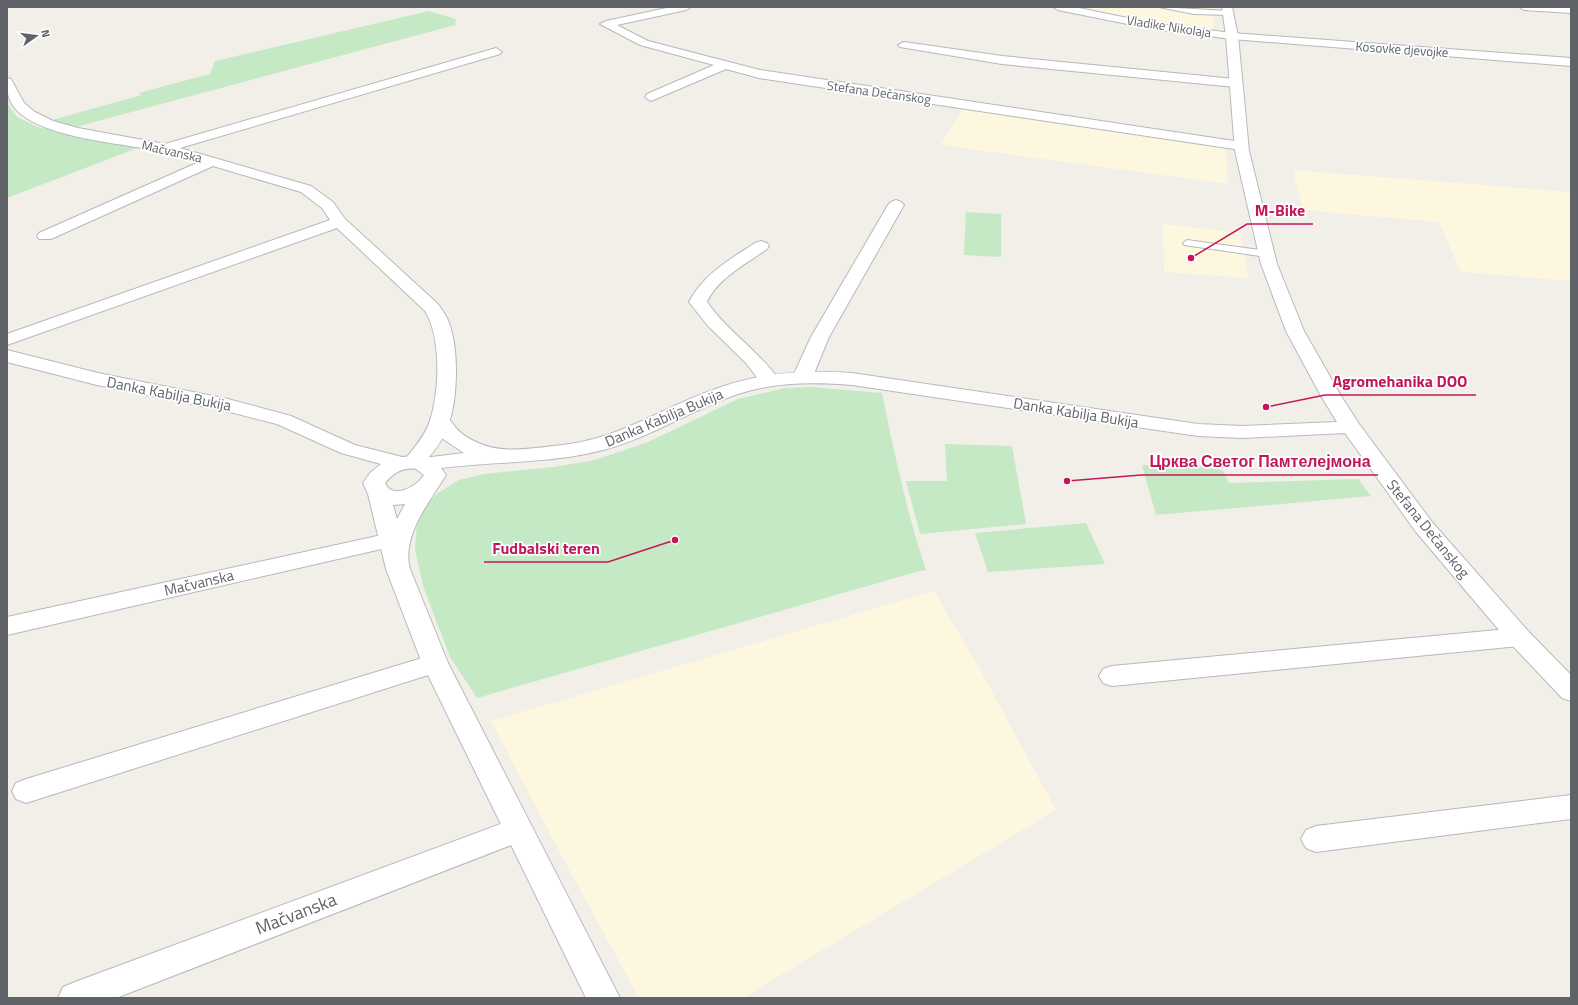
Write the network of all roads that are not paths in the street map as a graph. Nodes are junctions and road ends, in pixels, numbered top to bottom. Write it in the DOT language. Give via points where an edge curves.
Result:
graph roads {
  1 [pos="686,7"];
  2 [pos="1058,7"];
  3 [pos="1162,7"];
  4 [pos="1524,7"];
  5 [pos="1228,10"];
  6 [pos="1571,10"];
  7 [pos="1232,36"];
  8 [pos="904,45"];
  9 [pos="496,52"];
  10 [pos="1571,62"];
  11 [pos="725,65"];
  12 [pos="7,82"];
  13 [pos="1235,83"];
  14 [pos="651,98"];
  15 [pos="1241,146"];
  16 [pos="165,148"];
  17 [pos="212,161"];
  18 [pos="896,205"];
  19 [pos="340,222"];
  20 [pos="45,236"];
  21 [pos="1187,244"];
  22 [pos="761,246"];
  23 [pos="1267,254"];
  24 [pos="7,340"];
  25 [pos="7,356"];
  26 [pos="803,376"];
  27 [pos="769,380"];
  28 [pos="440,421"];
  29 [pos="1351,427"];
  30 [pos="328,441"];
  31 [pos="494,456"];
  32 [pos="523,456"];
  33 [pos="419,472"];
  34 [pos="376,488"];
  35 [pos="393,550"];
  36 [pos="7,626"];
  37 [pos="1519,637"];
  38 [pos="435,663"];
  39 [pos="1112,676"];
  40 [pos="1571,691"];
  41 [pos="26,791"];
  42 [pos="1571,807"];
  43 [pos="516,830"];
  44 [pos="1316,839"];
  45 [pos="75,998"];
  46 [pos="603,998"];
  1 -- 11 [label="street, Stefana Dečanskog" via="606,24 644,43"];
  2 -- 7 [label="street, Vladike Nikolaja" via="1152,26"];
  3 -- 5 [label="lane" via="1199,12"];
  4 -- 6 [label="street"];
  5 -- 7 [label="street, Stefana Dečanskog"];
  7 -- 10 [label="street, Kosovke djevojke"];
  7 -- 13 [label="street, Stefana Dečanskog"];
  8 -- 13 [label="street" via="1002,60"];
  9 -- 16 [label="street"];
  11 -- 14 [label="street"];
  11 -- 15 [label="street, Stefana Dečanskog" via="759,74"];
  12 -- 16 [label="street, Mačvanska" via="19,105 30,116 43,122 77,132"];
  13 -- 15 [label="street, Stefana Dečanskog"];
  15 -- 23 [label="street, Stefana Dečanskog"];
  16 -- 17 [label="street, Mačvanska"];
  17 -- 19 [label="street, Mačvanska" via="306,189 328,205"];
  17 -- 20 [label="street"];
  18 -- 26 [label="street" via="820,337"];
  19 -- 24 [label="street"];
  19 -- 28 [label="street, Mačvanska" via="432,308 440,322 446,372"];
  21 -- 23 [label="lane"];
  22 -- 27 [label="street" via="722,274 700,295 698,302 706,315 761,367"];
  23 -- 29 [label="street, Stefana Dečanskog" via="1296,331"];
  25 -- 30 [label="street, Danka Kabilja Bukija" via="97,379 228,404 284,420"];
  26 -- 27 [label="street, Danka Kabilja Bukija"];
  26 -- 29 [label="street, Danka Kabilja Bukija" via="852,378 1198,430 1242,432"];
  27 -- 32 [label="street, Danka Kabilja Bukija" via="728,390 613,442 583,449"];
  28 -- 31 [label="street" via="448,433 461,444"];
  28 -- 33 [label="street" via="426,448"];
  29 -- 37 [label="street, Stefana Dečanskog" via="1424,527"];
  30 -- 33 [label="street"];
  30 -- 34 [label="street"];
  31 -- 32 [label="street"];
  31 -- 33 [label="street"];
  32 -- 33 [label="street" via="447,473"];
  33 -- 34 [label="street" via="389,467 380,473"];
  33 -- 34 [label="street" via="414,495 389,497"];
  33 -- 35 [label="street" via="412,506"];
  34 -- 35 [label="street"];
  35 -- 36 [label="street, Mačvanska"];
  35 -- 38 [label="street"];
  37 -- 39 [label="street"];
  37 -- 40 [label="street, Stefana Dečanskog"];
  38 -- 41 [label="street"];
  38 -- 43 [label="street"];
  42 -- 44 [label="street"];
  43 -- 45 [label="street, Mačvanska"];
  43 -- 46 [label="street"];
}
